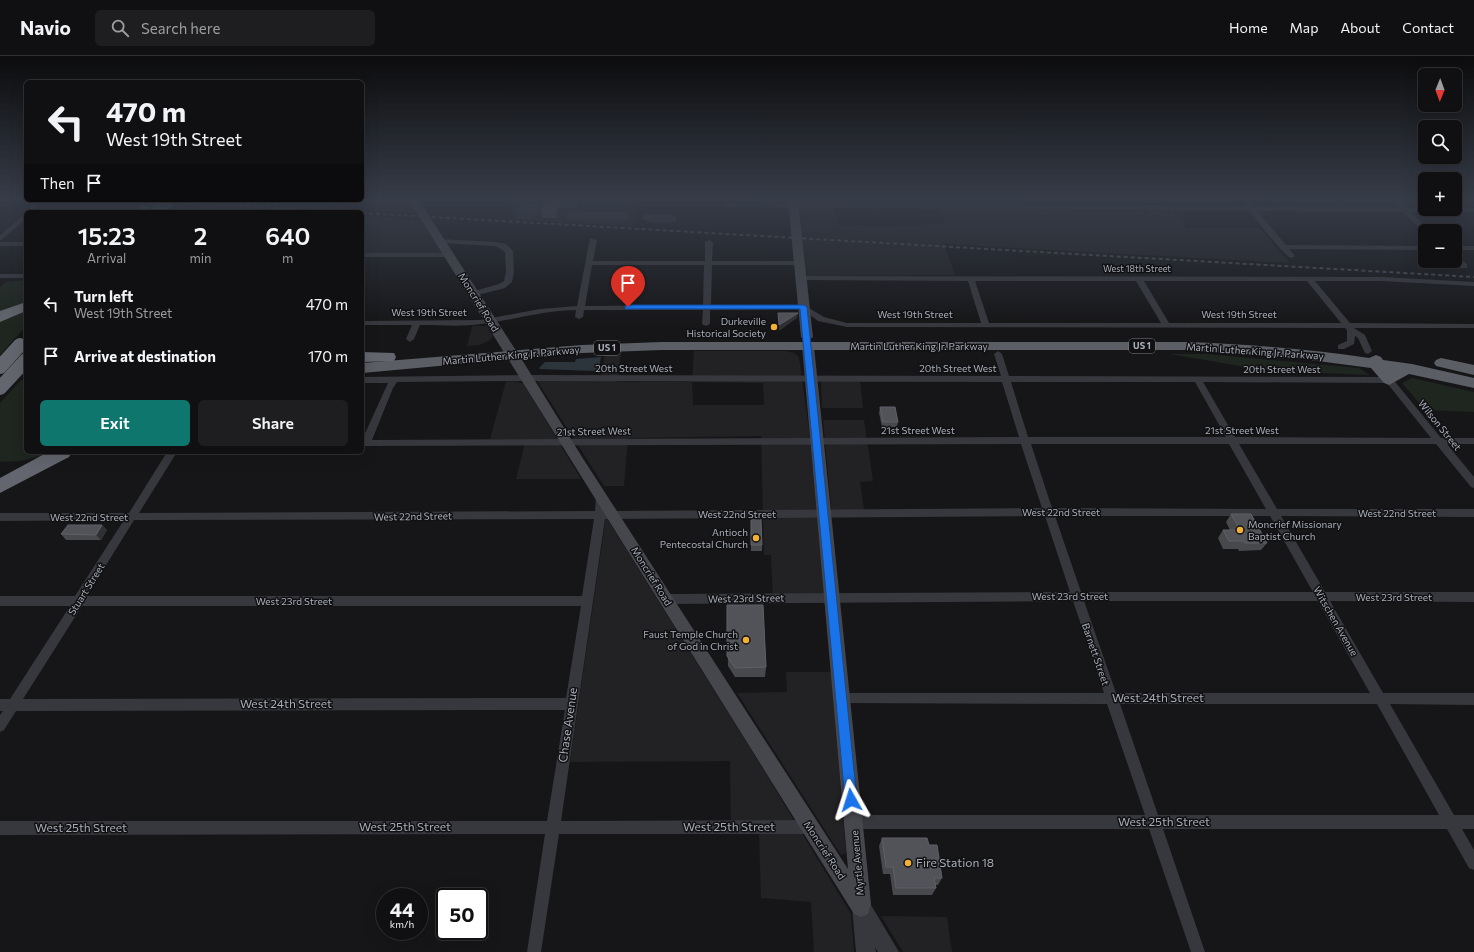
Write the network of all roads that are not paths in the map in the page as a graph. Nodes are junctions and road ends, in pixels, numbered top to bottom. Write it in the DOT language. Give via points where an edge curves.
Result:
graph roads {
  1 [pos="441,241"];
  2 [pos="456,242"];
  3 [pos="593,242"];
  4 [pos="709,242"];
  5 [pos="797,242"];
  6 [pos="1279,242"];
  7 [pos="0,244"];
  8 [pos="24,244"];
  9 [pos="1283,247"];
  10 [pos="1418,248"];
  11 [pos="1462,248"];
  12 [pos="1474,248"];
  13 [pos="364,255"];
  14 [pos="450,255"];
  15 [pos="1291,256"];
  16 [pos="708,263"];
  17 [pos="799,263"];
  18 [pos="589,264"];
  19 [pos="0,276"];
  20 [pos="24,276"];
  21 [pos="801,278"];
  22 [pos="971,279"];
  23 [pos="1139,279"];
  24 [pos="1309,279"];
  25 [pos="1474,284"];
  26 [pos="474,294"];
  27 [pos="24,307"];
  28 [pos="580,307"];
  29 [pos="707,307"];
  30 [pos="804,307"];
  31 [pos="0,317"];
  32 [pos="579,317"];
  33 [pos="491,321"];
  34 [pos="364,323"];
  35 [pos="417,323"];
  36 [pos="706,324"];
  37 [pos="986,325"];
  38 [pos="1166,325"];
  39 [pos="1474,326"];
  40 [pos="1349,328"];
  41 [pos="410,339"];
  42 [pos="807,341"];
  43 [pos="1341,347"];
  44 [pos="24,351"];
  45 [pos="510,351"];
  46 [pos="998,354"];
  47 [pos="1371,356"];
  48 [pos="388,357"];
  49 [pos="364,358"];
  50 [pos="0,362"];
  51 [pos="0,367"];
  52 [pos="364,368"];
  53 [pos="1412,369"];
  54 [pos="1474,370"];
  55 [pos="0,372"];
  56 [pos="24,372"];
  57 [pos="526,378"];
  58 [pos="811,379"];
  59 [pos="1005,379"];
  60 [pos="1197,379"];
  61 [pos="364,380"];
  62 [pos="1389,380"];
  63 [pos="394,381"];
  64 [pos="1474,383"];
  65 [pos="0,388"];
  66 [pos="817,440"];
  67 [pos="1025,441"];
  68 [pos="1233,441"];
  69 [pos="1440,441"];
  70 [pos="1474,441"];
  71 [pos="566,442"];
  72 [pos="364,443"];
  73 [pos="59,454"];
  74 [pos="171,454"];
  75 [pos="1474,484"];
  76 [pos="0,486"];
  77 [pos="1049,512"];
  78 [pos="1273,512"];
  79 [pos="823,513"];
  80 [pos="1474,513"];
  81 [pos="607,515"];
  82 [pos="0,517"];
  83 [pos="132,517"];
  84 [pos="832,597"];
  85 [pos="1077,597"];
  86 [pos="1322,597"];
  87 [pos="1474,597"];
  88 [pos="666,599"];
  89 [pos="0,601"];
  90 [pos="587,601"];
  91 [pos="78,602"];
  92 [pos="842,698"];
  93 [pos="1111,698"];
  94 [pos="1380,699"];
  95 [pos="1474,699"];
  96 [pos="571,704"];
  97 [pos="0,705"];
  98 [pos="13,705"];
  99 [pos="0,726"];
  100 [pos="853,822"];
  101 [pos="1154,822"];
  102 [pos="1451,822"];
  103 [pos="1474,822"];
  104 [pos="553,827"];
  105 [pos="0,828"];
  106 [pos="811,828"];
  107 [pos="1474,863"];
  108 [pos="862,907"];
  109 [pos="534,952"];
  110 [pos="866,952"];
  111 [pos="890,952"];
  112 [pos="1198,952"];
  1 -- 14 [label="main road, Moncrief Road"];
  2 -- 26 [label="street" via="496,244 508,251 508,282"];
  3 -- 18 [label="street"];
  4 -- 16 [label="street"];
  5 -- 17 [label="main road, Myrtle Avenue"];
  6 -- 9 [label="street"];
  7 -- 8 [label="street"];
  9 -- 10 [label="street"];
  9 -- 15 [label="street"];
  11 -- 12 [label="street"];
  13 -- 14 [label="street"];
  14 -- 26 [label="main road, Moncrief Road"];
  16 -- 17 [label="street"];
  16 -- 18 [label="street"];
  16 -- 29 [label="street"];
  17 -- 21 [label="main road, Myrtle Avenue"];
  18 -- 28 [label="street"];
  19 -- 20 [label="street"];
  21 -- 22 [label="street, West 18th Street"];
  21 -- 30 [label="main road, Myrtle Avenue"];
  22 -- 23 [label="street, West 18th Street"];
  22 -- 37 [label="street"];
  23 -- 24 [label="street, West 18th Street"];
  23 -- 38 [label="street"];
  24 -- 25 [label="street, West 18th Street" via="1382,279"];
  24 -- 40 [label="street"];
  26 -- 33 [label="main road, Moncrief Road"];
  27 -- 31 [label="highway"];
  28 -- 29 [label="street, West 19th Street"];
  28 -- 32 [label="street"];
  28 -- 33 [label="street, West 19th Street" via="540,311"];
  29 -- 30 [label="street, West 19th Street"];
  29 -- 36 [label="street"];
  30 -- 37 [label="street, West 19th Street" via="821,319 847,325"];
  30 -- 42 [label="main road, Myrtle Avenue"];
  33 -- 35 [label="street, West 19th Street"];
  33 -- 45 [label="main road, Moncrief Road"];
  34 -- 35 [label="street, West 19th Street"];
  35 -- 41 [label="street"];
  37 -- 38 [label="street, West 19th Street"];
  38 -- 40 [label="street, West 19th Street"];
  39 -- 40 [label="street, West 19th Street"];
  40 -- 43 [label="street" via="1351,342"];
  40 -- 47 [label="street" via="1362,337"];
  42 -- 43 [label="highway, Martin Luther King Jr. Parkway / US 1" via="1207,337 1264,339"];
  42 -- 45 [label="highway, Martin Luther King Jr. Parkway / US 1"];
  42 -- 47 [label="highway, Martin Luther King Jr. Parkway / US 1" via="1186,346"];
  42 -- 58 [label="main road, Myrtle Avenue"];
  43 -- 47 [label="highway, Martin Luther King Jr. Parkway / US 1"];
  44 -- 50 [label="highway"];
  44 -- 51 [label="highway, bridge"];
  44 -- 65 [label="highway, bridge"];
  45 -- 48 [label="highway, Martin Luther King Jr. Parkway / US 1"];
  45 -- 52 [label="highway, Martin Luther King Jr. Parkway / US 1"];
  45 -- 57 [label="main road, Moncrief Road"];
  46 -- 59 [label="street, Barnett Street"];
  47 -- 53 [label="highway, Martin Luther King Jr. Parkway / US 1"];
  47 -- 54 [label="highway, Martin Luther King Jr. Parkway"];
  47 -- 62 [label="highway"];
  48 -- 49 [label="highway"];
  53 -- 62 [label="highway" via="1400,372"];
  53 -- 64 [label="highway, Martin Luther King Jr. Parkway / US 1"];
  55 -- 56 [label="highway"];
  57 -- 58 [label="street, 20th Street West"];
  57 -- 63 [label="street, 20th Street West" via="418,378"];
  57 -- 71 [label="main road, Moncrief Road"];
  58 -- 59 [label="street, 20th Street West"];
  58 -- 66 [label="main road, Myrtle Avenue"];
  59 -- 60 [label="street, 20th Street West"];
  59 -- 67 [label="street, Barnett Street"];
  60 -- 62 [label="street, 20th Street West"];
  60 -- 68 [label="street, Witschen Avenue"];
  61 -- 63 [label="street, 20th Street West"];
  62 -- 69 [label="street, Wilson Street"];
  63 -- 72 [label="street"];
  66 -- 67 [label="street, 21st Street West"];
  66 -- 71 [label="street, 21st Street West"];
  66 -- 79 [label="main road, Myrtle Avenue"];
  67 -- 68 [label="street, 21st Street West"];
  67 -- 77 [label="street, Barnett Street"];
  68 -- 69 [label="street, 21st Street West"];
  68 -- 78 [label="street, Witschen Avenue"];
  69 -- 70 [label="street, 21st Street West"];
  69 -- 75 [label="street, Wilson Street"];
  71 -- 72 [label="street, 21st Street West"];
  71 -- 81 [label="main road, Moncrief Road" via="601,498"];
  73 -- 76 [label="highway"];
  74 -- 83 [label="street, Stuart Street"];
  77 -- 78 [label="street, West 22nd Street"];
  77 -- 79 [label="street, West 22nd Street"];
  77 -- 85 [label="street, Barnett Street"];
  78 -- 80 [label="street, West 22nd Street"];
  78 -- 86 [label="street, Witschen Avenue"];
  79 -- 81 [label="street, West 22nd Street"];
  79 -- 84 [label="main road, Myrtle Avenue"];
  81 -- 83 [label="street, West 22nd Street"];
  81 -- 88 [label="main road, Moncrief Road"];
  81 -- 90 [label="street, Chase Avenue"];
  82 -- 83 [label="street, West 22nd Street"];
  83 -- 91 [label="street, Stuart Street"];
  84 -- 85 [label="street, West 23rd Street"];
  84 -- 88 [label="street, West 23rd Street"];
  84 -- 92 [label="main road, Myrtle Avenue"];
  85 -- 86 [label="street, West 23rd Street"];
  85 -- 93 [label="street, Barnett Street"];
  86 -- 87 [label="street, West 23rd Street"];
  86 -- 94 [label="street, Witschen Avenue"];
  88 -- 106 [label="main road, Moncrief Road"];
  89 -- 91 [label="street, West 23rd Street"];
  90 -- 91 [label="street, West 23rd Street"];
  90 -- 96 [label="street, Chase Avenue"];
  91 -- 98 [label="street, Stuart Street"];
  92 -- 93 [label="street, West 24th Street"];
  92 -- 100 [label="main road, Myrtle Avenue"];
  93 -- 94 [label="street, West 24th Street"];
  93 -- 101 [label="street, Barnett Street"];
  94 -- 95 [label="street, West 24th Street"];
  94 -- 102 [label="street, Witschen Avenue"];
  96 -- 98 [label="street, West 24th Street"];
  96 -- 104 [label="street, Chase Avenue"];
  97 -- 98 [label="street, West 24th Street"];
  98 -- 99 [label="street, Stuart Street"];
  100 -- 101 [label="street, West 25th Street"];
  100 -- 108 [label="main road, Myrtle Avenue"];
  101 -- 102 [label="street, West 25th Street"];
  101 -- 112 [label="street, Barnett Street"];
  102 -- 103 [label="street, West 25th Street"];
  102 -- 107 [label="street, Witschen Avenue"];
  104 -- 105 [label="street, West 25th Street"];
  104 -- 106 [label="street, West 25th Street"];
  104 -- 109 [label="street, Chase Avenue"];
  106 -- 108 [label="main road, Moncrief Road"];
  108 -- 110 [label="street, Myrtle Avenue"];
  108 -- 111 [label="street, Moncrief Road"];
}
